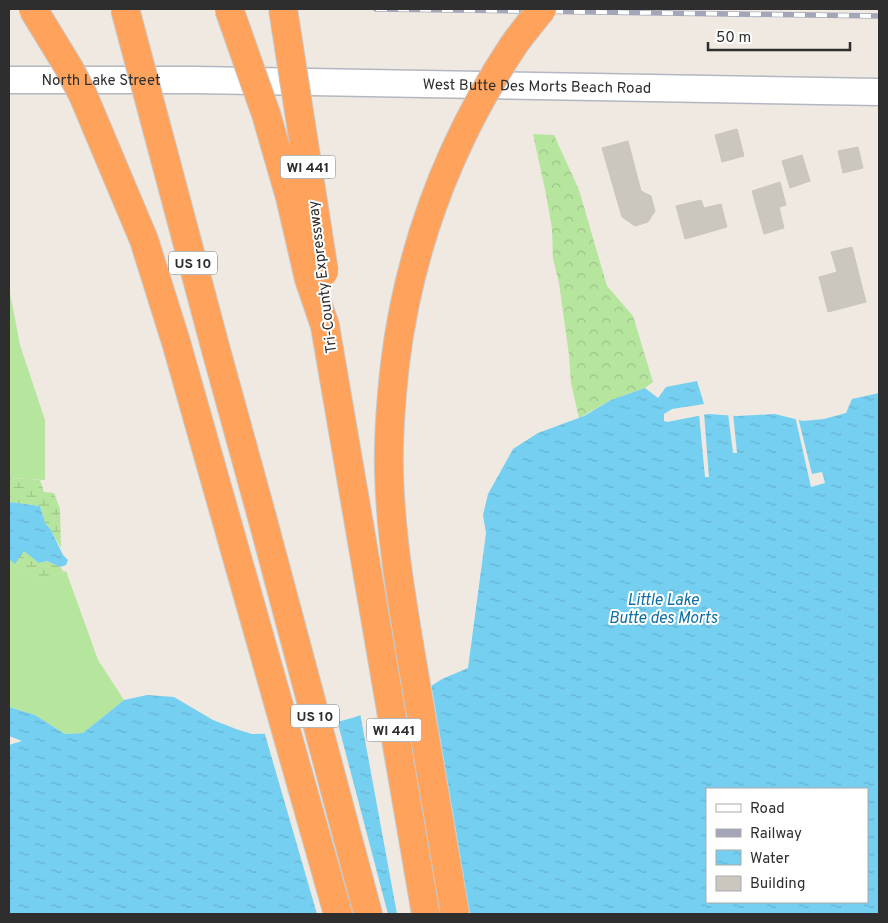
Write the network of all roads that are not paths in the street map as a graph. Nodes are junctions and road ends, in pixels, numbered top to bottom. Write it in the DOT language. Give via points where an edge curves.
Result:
graph roads {
  1 [pos="34,9"];
  2 [pos="125,9"];
  3 [pos="229,9"];
  4 [pos="283,9"];
  5 [pos="542,9"];
  6 [pos="9,80"];
  7 [pos="194,80"];
  8 [pos="879,92"];
  9 [pos="325,326"];
  10 [pos="338,914"];
  11 [pos="368,914"];
  12 [pos="426,914"];
  13 [pos="456,914"];
  1 -- 10 [label="highway, bridge" via="83,95 144,240 176,342"];
  2 -- 11 [label="highway, US 10, bridge"];
  3 -- 9 [label="highway, bridge" via="266,114 309,279"];
  4 -- 9 [label="highway, Tri-County Expressway / WI 441, bridge" via="323,266"];
  5 -- 13 [label="highway, bridge" via="514,44 483,94 449,163 427,219 399,330 390,406 392,533"];
  6 -- 7 [label="street, North Lake Street"];
  7 -- 8 [label="street, West Butte Des Morts Beach Road"];
  9 -- 12 [label="highway, Tri-County Expressway / WI 441"];
}
